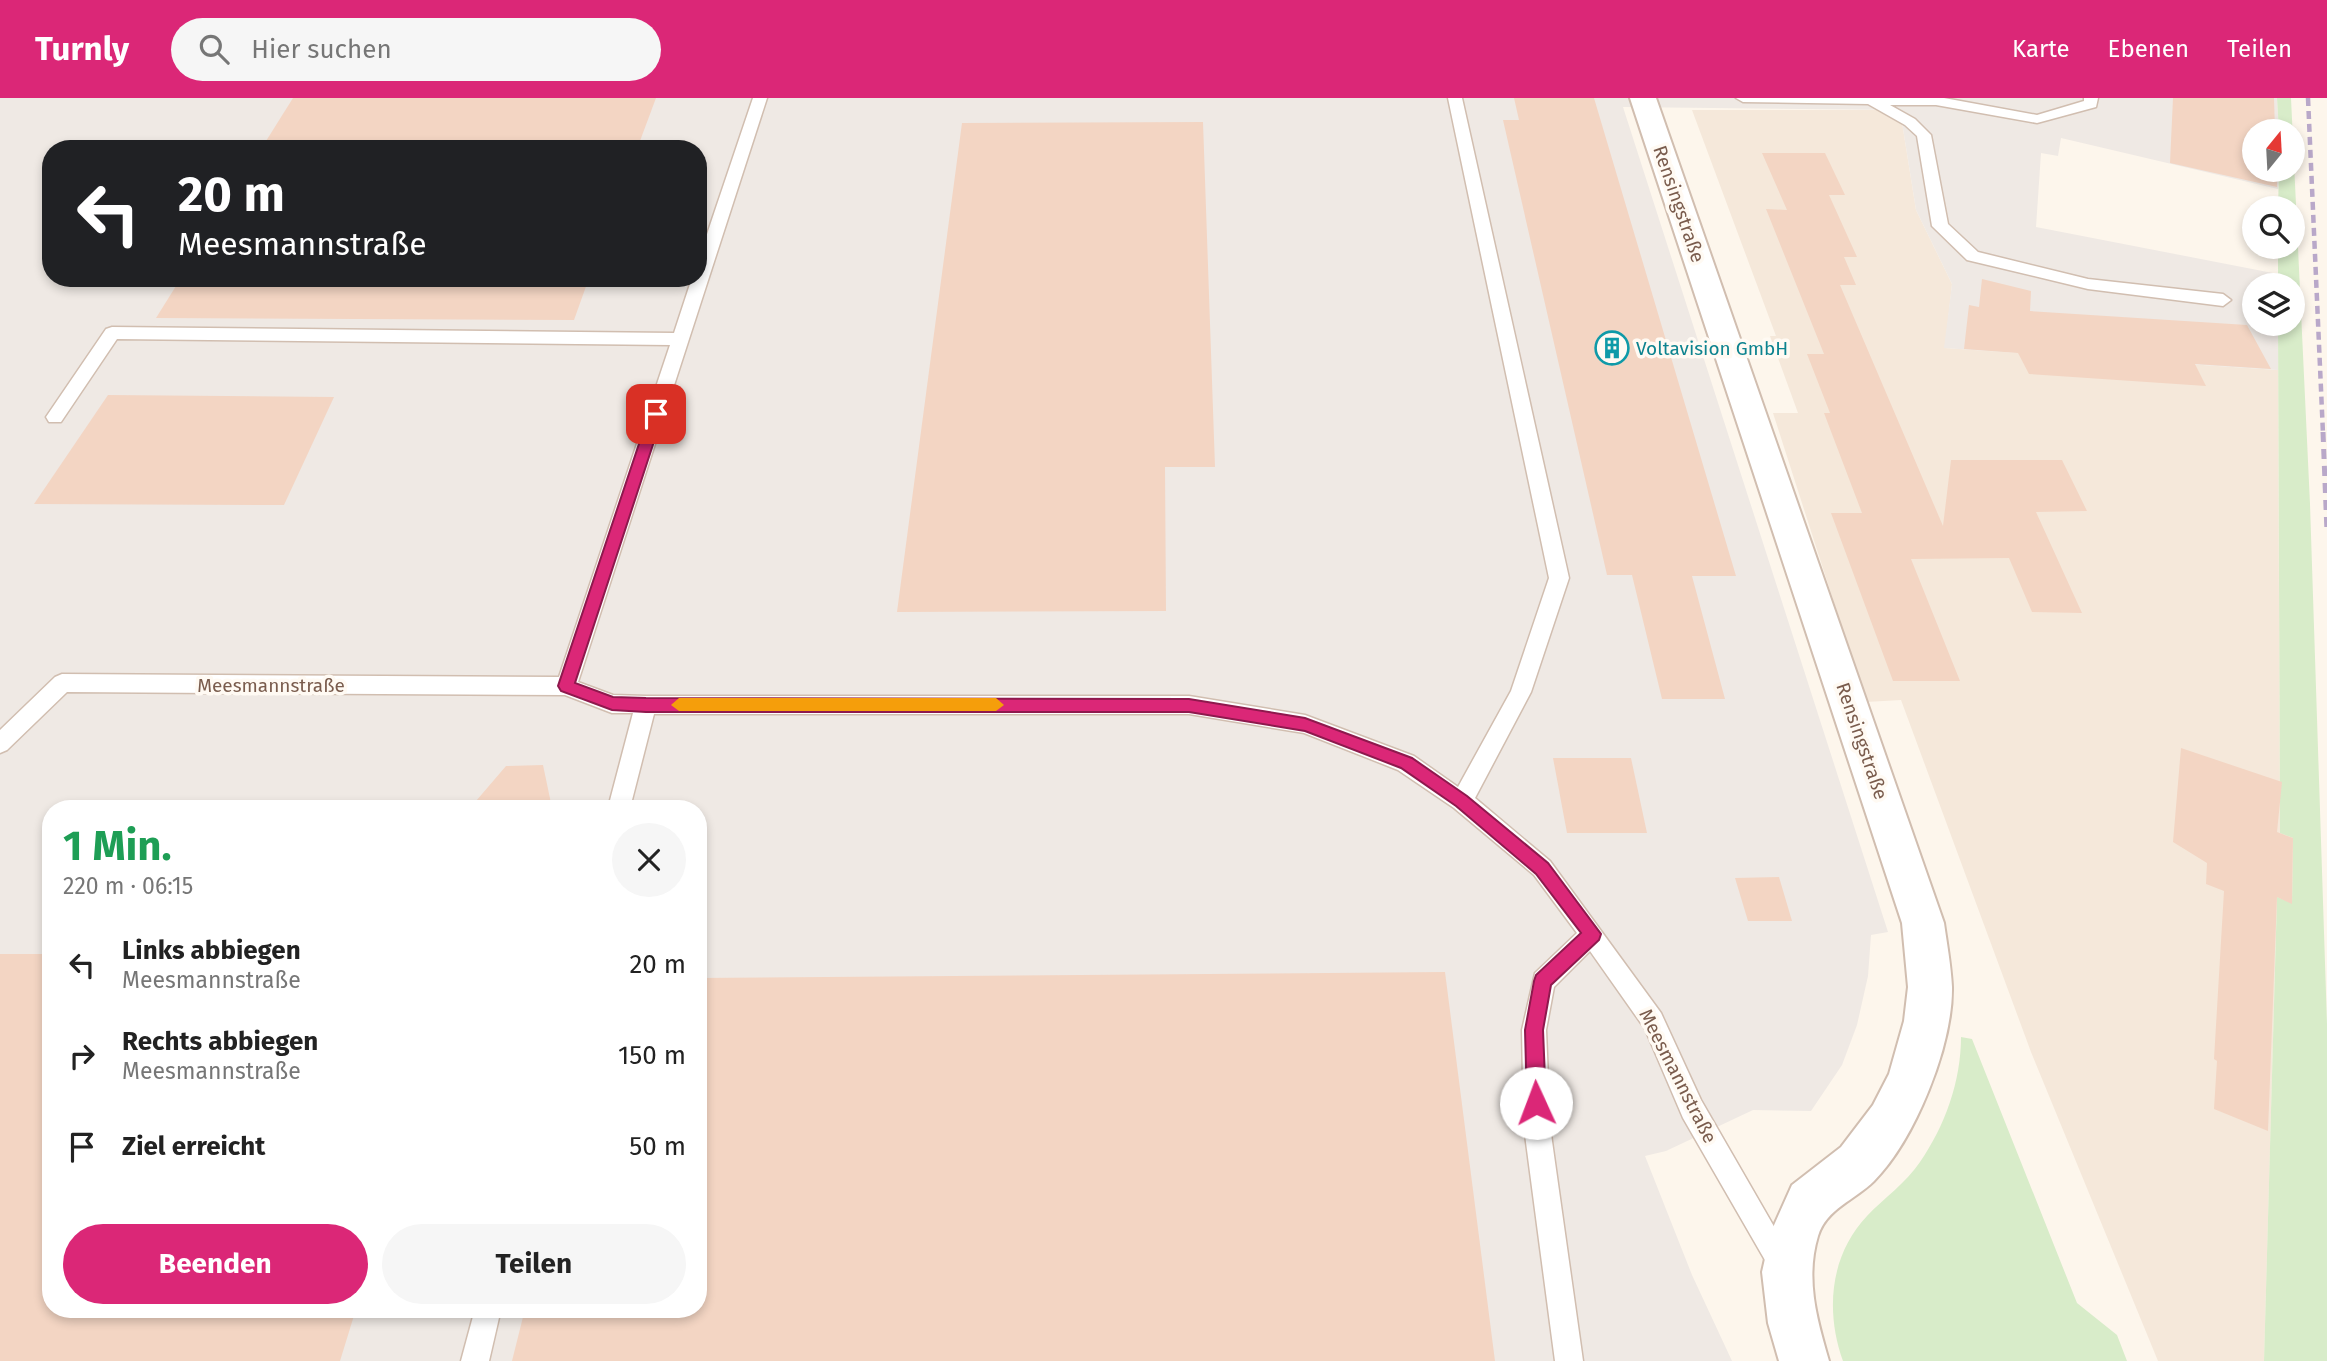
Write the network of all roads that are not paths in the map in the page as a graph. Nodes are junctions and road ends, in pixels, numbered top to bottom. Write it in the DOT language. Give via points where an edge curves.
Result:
graph roads {
  1 [pos="760,98"];
  2 [pos="1455,98"];
  3 [pos="1643,98"];
  4 [pos="1743,98"];
  5 [pos="2091,98"];
  6 [pos="1871,100"];
  7 [pos="707,258"];
  8 [pos="697,287"];
  9 [pos="2223,300"];
  10 [pos="680,339"];
  11 [pos="55,417"];
  12 [pos="566,686"];
  13 [pos="646,705"];
  14 [pos="0,744"];
  15 [pos="621,800"];
  16 [pos="1462,801"];
  17 [pos="1592,934"];
  18 [pos="1786,1272"];
  19 [pos="486,1318"];
  20 [pos="475,1361"];
  21 [pos="1569,1361"];
  22 [pos="1804,1361"];
  1 -- 7 [label="lane"];
  2 -- 16 [label="lane" via="1559,578 1521,692"];
  3 -- 18 [label="street, Rensingstraße" via="1923,923 1929,963 1926,1021 1910,1082 1858,1164 1808,1202"];
  4 -- 6 [label="lane"];
  5 -- 6 [label="lane" via="2091,104 2037,119 1936,101"];
  6 -- 9 [label="lane" via="1924,135 1940,226 1973,256 2088,284"];
  8 -- 10 [label="lane"];
  10 -- 11 [label="lane" via="113,333"];
  10 -- 12 [label="lane"];
  12 -- 13 [label="lane, Meesmannstraße" via="612,704"];
  12 -- 14 [label="lane, Meesmannstraße" via="62,683"];
  13 -- 15 [label="lane"];
  13 -- 16 [label="lane, Meesmannstraße" via="1189,705 1305,724 1406,763"];
  16 -- 17 [label="lane, Meesmannstraße" via="1542,868"];
  17 -- 18 [label="lane, Meesmannstraße" via="1653,1021 1692,1109"];
  17 -- 21 [label="lane" via="1543,981 1534,1030 1537,1127"];
  18 -- 22 [label="street, Rensingstraße"];
  19 -- 20 [label="lane"];
}
